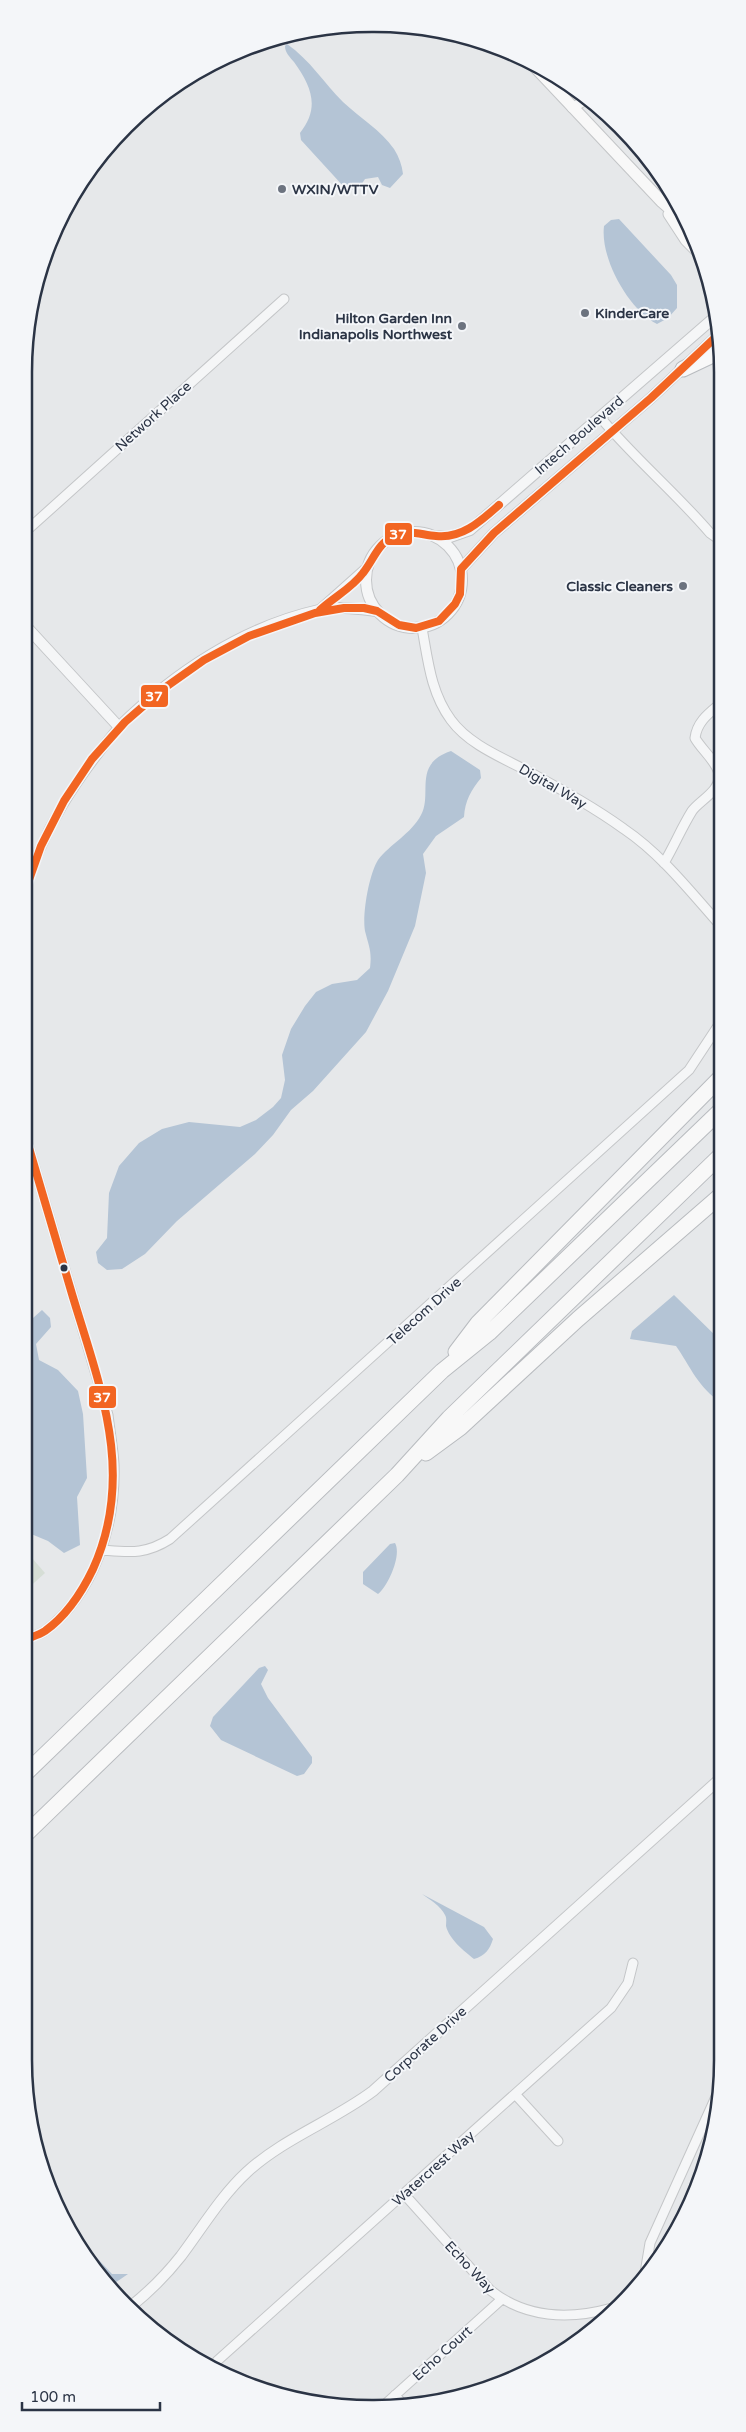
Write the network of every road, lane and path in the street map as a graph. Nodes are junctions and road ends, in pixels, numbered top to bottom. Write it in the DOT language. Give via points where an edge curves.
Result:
graph roads {
  1 [pos="547,81"];
  2 [pos="576,100"];
  3 [pos="580,103"];
  4 [pos="572,108"];
  5 [pos="662,202"];
  6 [pos="672,211"];
  7 [pos="687,241"];
  8 [pos="284,299"];
  9 [pos="710,322"];
  10 [pos="712,341"];
  11 [pos="713,355"];
  12 [pos="683,369"];
  13 [pos="600,417"];
  14 [pos="612,431"];
  15 [pos="32,526"];
  16 [pos="434,536"];
  17 [pos="714,536"];
  18 [pos="367,569"];
  19 [pos="461,569"];
  20 [pos="320,610"];
  21 [pos="377,611"];
  22 [pos="422,628"];
  23 [pos="32,633"];
  24 [pos="714,709"];
  25 [pos="119,727"];
  26 [pos="714,766"];
  27 [pos="714,789"];
  28 [pos="664,863"];
  29 [pos="32,869"];
  30 [pos="714,918"];
  31 [pos="714,1032"];
  32 [pos="714,1084"];
  33 [pos="714,1117"];
  34 [pos="32,1158"];
  35 [pos="714,1162"];
  36 [pos="714,1201"];
  37 [pos="442,1371"];
  38 [pos="397,1475"];
  39 [pos="100,1550"];
  40 [pos="32,1637"];
  41 [pos="32,1767"];
  42 [pos="714,1784"];
  43 [pos="32,1828"];
  44 [pos="633,1963"];
  45 [pos="515,2094"];
  46 [pos="710,2111"];
  47 [pos="558,2140"];
  48 [pos="404,2194"];
  49 [pos="647,2260"];
  50 [pos="502,2300"];
  51 [pos="135,2303"];
  52 [pos="604,2310"];
  53 [pos="217,2362"];
  54 [pos="395,2396"];
  55 [pos="391,2399"];
  56 [pos="397,2399"];
  1 -- 4 [label="main road"];
  2 -- 4 [label="street"];
  3 -- 4 [label="street"];
  4 -- 5 [label="main road"];
  5 -- 6 [label="main road"];
  5 -- 7 [label="main road"];
  8 -- 15 [label="street, Network Place"];
  9 -- 13 [label="street, Intech Boulevard"];
  10 -- 12 [label="street, Intech Boulevard"];
  11 -- 12 [label="highway"];
  12 -- 14 [label="street, Intech Boulevard"];
  13 -- 14 [label="street"];
  13 -- 16 [label="street, Intech Boulevard" via="470,530 450,536"];
  14 -- 17 [label="street"];
  14 -- 19 [label="street, Intech Boulevard" via="494,533"];
  16 -- 18 [label="street" via="413,532 391,537 376,549"];
  16 -- 19 [label="street" via="450,548"];
  18 -- 20 [label="street"];
  18 -- 21 [label="street" via="367,592"];
  19 -- 22 [label="street" via="462,584 455,606 439,621"];
  20 -- 21 [label="street"];
  20 -- 25 [label="street" via="264,629 216,652 169,683"];
  21 -- 22 [label="street" via="398,626"];
  22 -- 28 [label="street, Digital Way" via="437,696 458,727 480,746 612,821"];
  23 -- 25 [label="street"];
  24 -- 26 [label="street" via="701,721 695,738"];
  25 -- 29 [label="street" via="62,803"];
  27 -- 28 [label="street" via="693,810"];
  28 -- 30 [label="street, Digital Way"];
  31 -- 39 [label="street, Telecom Drive" via="689,1070 170,1540 154,1549 137,1552"];
  32 -- 37 [label="highway" via="478,1322"];
  33 -- 37 [label="highway" via="489,1333"];
  34 -- 39 [label="street" via="111,1429 113,1488 108,1525"];
  35 -- 38 [label="highway" via="449,1418"];
  36 -- 38 [label="highway" via="578,1318 460,1428"];
  37 -- 41 [label="highway"];
  38 -- 43 [label="highway"];
  39 -- 40 [label="street" via="83,1588 68,1610 44,1632"];
  42 -- 51 [label="street, Corporate Drive" via="373,2091 268,2155 248,2171 227,2193 169,2270"];
  44 -- 45 [label="street, Watercrest Way" via="628,1983 617,2002"];
  45 -- 47 [label="street"];
  45 -- 48 [label="street, Watercrest Way"];
  46 -- 49 [label="street" via="650,2243"];
  48 -- 50 [label="street, Echo Way"];
  48 -- 53 [label="street, Watercrest Way"];
  50 -- 52 [label="street, Echo Way" via="551,2315"];
  50 -- 54 [label="street, Echo Court"];
  54 -- 55 [label="street, Echo Court"];
  54 -- 56 [label="street"];
}
